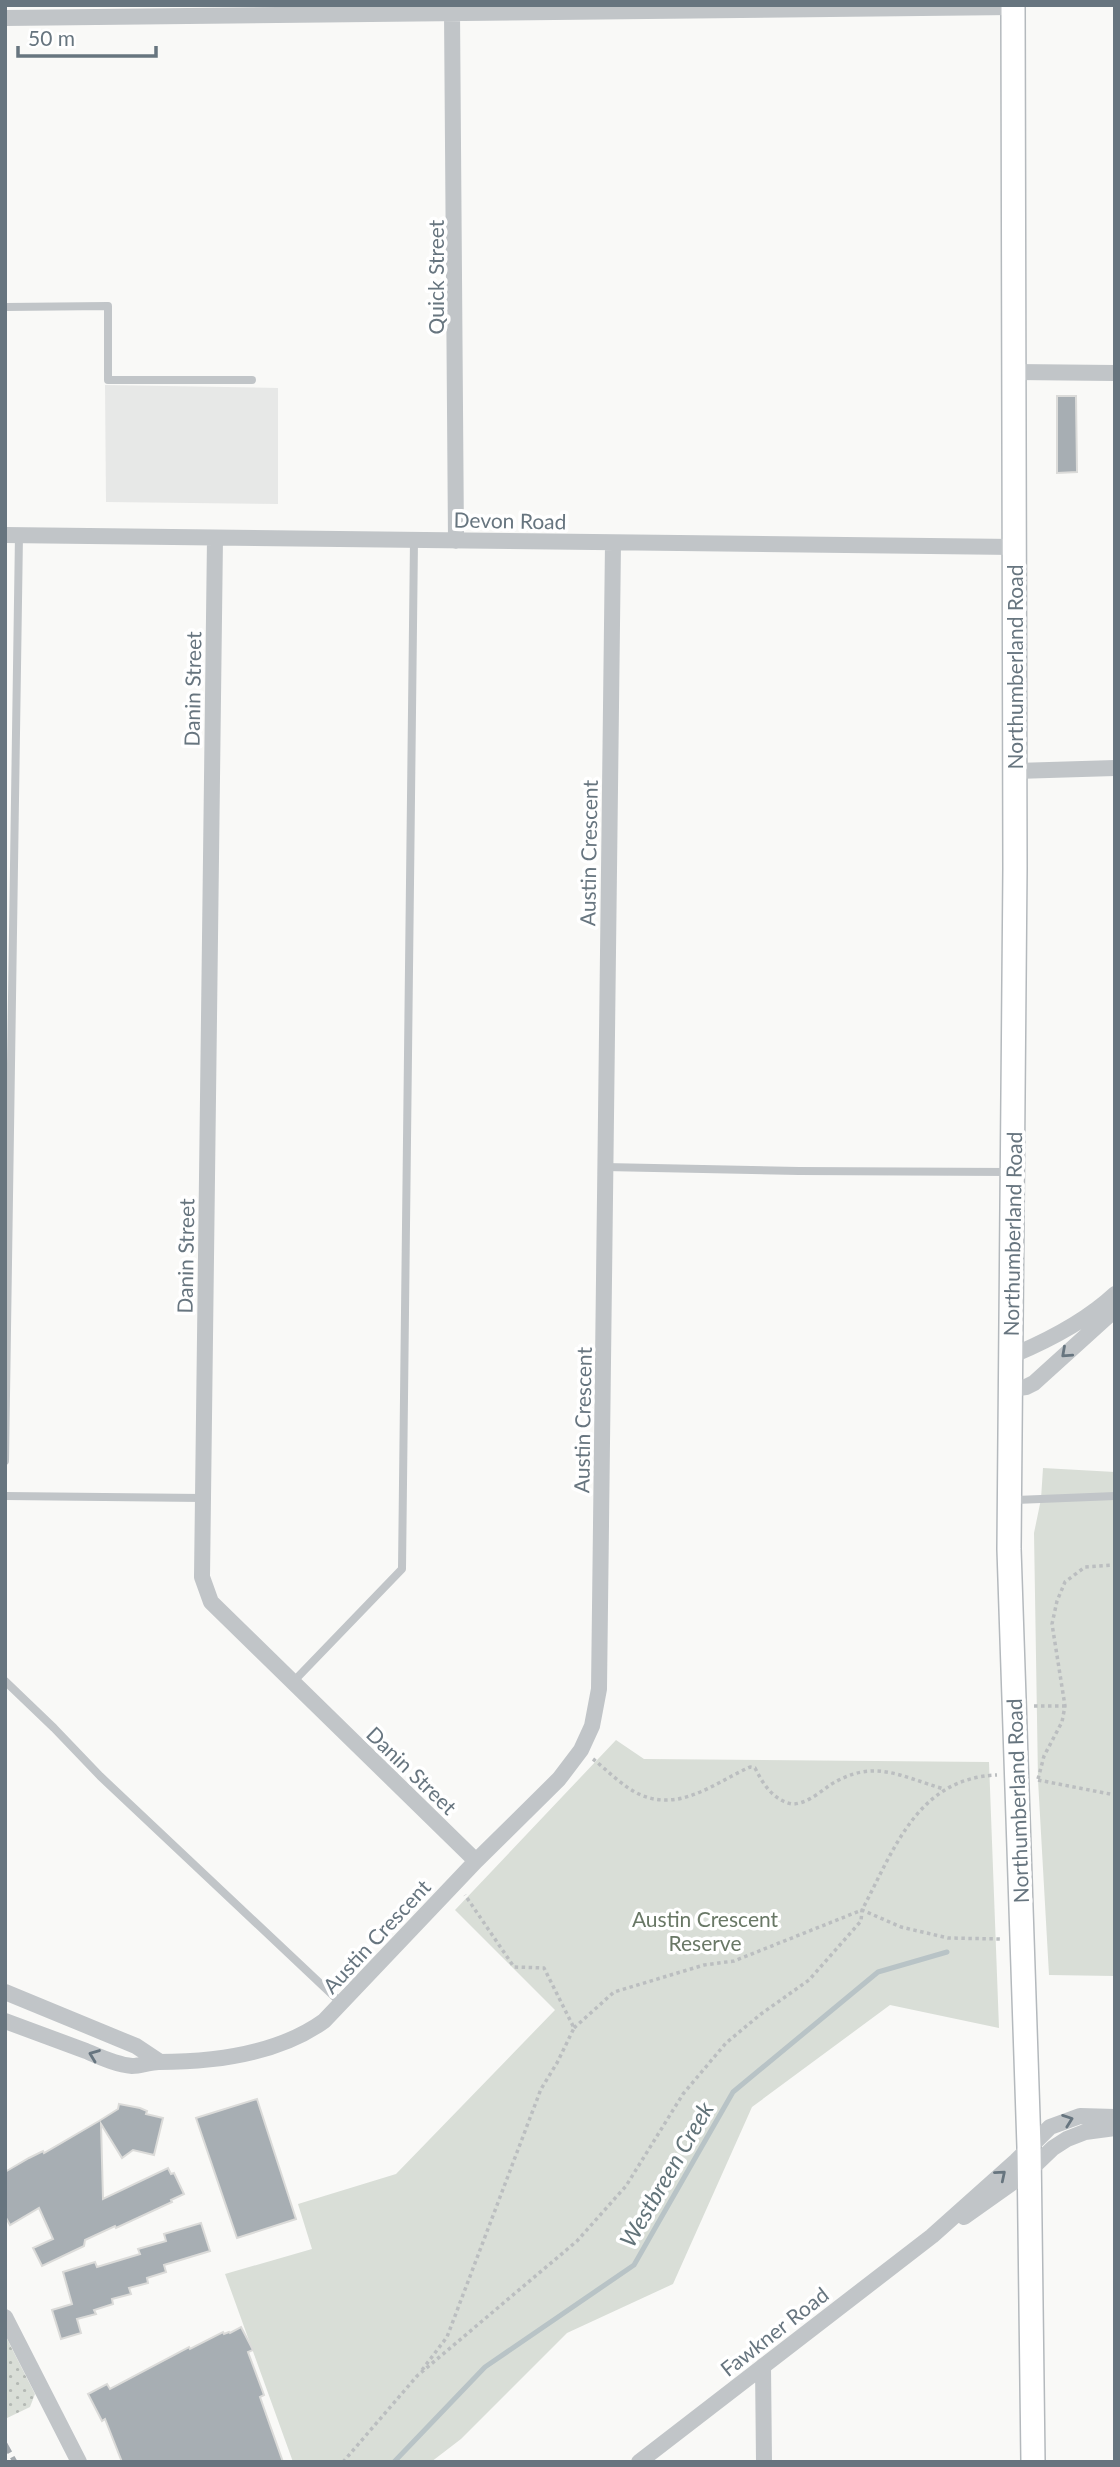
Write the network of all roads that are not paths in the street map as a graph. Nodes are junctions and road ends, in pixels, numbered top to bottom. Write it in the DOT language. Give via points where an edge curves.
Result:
graph roads {
  1 [pos="1013,6"];
  2 [pos="476,8"];
  3 [pos="452,12"];
  4 [pos="5,18"];
  5 [pos="5,307"];
  6 [pos="1014,373"];
  7 [pos="1115,373"];
  8 [pos="252,380"];
  9 [pos="12,535"];
  10 [pos="215,538"];
  11 [pos="414,540"];
  12 [pos="457,541"];
  13 [pos="613,542"];
  14 [pos="1014,547"];
  15 [pos="1115,768"];
  16 [pos="1014,771"];
  17 [pos="605,1167"];
  18 [pos="1012,1172"];
  19 [pos="1115,1294"];
  20 [pos="1115,1306"];
  21 [pos="1011,1356"];
  22 [pos="1011,1389"];
  23 [pos="5,1461"];
  24 [pos="5,1496"];
  25 [pos="1115,1496"];
  26 [pos="203,1497"];
  27 [pos="1009,1500"];
  28 [pos="5,1681"];
  29 [pos="293,1682"];
  30 [pos="476,1861"];
  31 [pos="5,1992"];
  32 [pos="341,2003"];
  33 [pos="5,2021"];
  34 [pos="160,2062"];
  35 [pos="1115,2117"];
  36 [pos="1115,2128"];
  37 [pos="1029,2147"];
  38 [pos="1029,2171"];
  39 [pos="935,2234"];
  40 [pos="5,2317"];
  41 [pos="763,2367"];
  42 [pos="79,2462"];
  43 [pos="639,2462"];
  44 [pos="764,2462"];
  45 [pos="1033,2462"];
  1 -- 2 [label="street"];
  1 -- 6 [label="street, Northumberland Road"];
  2 -- 3 [label="street"];
  3 -- 4 [label="street"];
  3 -- 12 [label="street, Quick Street"];
  5 -- 8 [label="lane" via="108,306 108,380"];
  6 -- 7 [label="street"];
  6 -- 14 [label="street, Northumberland Road"];
  9 -- 10 [label="street, Devon Road"];
  9 -- 23 [label="lane"];
  10 -- 11 [label="street, Devon Road"];
  10 -- 26 [label="street, Danin Street"];
  11 -- 12 [label="street, Devon Road"];
  11 -- 29 [label="lane" via="402,1569"];
  12 -- 13 [label="street, Devon Road"];
  13 -- 14 [label="street, Devon Road"];
  13 -- 17 [label="street, Austin Crescent"];
  14 -- 16 [label="street, Northumberland Road"];
  15 -- 16 [label="street"];
  16 -- 18 [label="street, Northumberland Road"];
  17 -- 18 [label="lane"];
  17 -- 30 [label="street, Austin Crescent" via="599,1689 592,1726 581,1750 559,1779"];
  18 -- 21 [label="street, Northumberland Road"];
  19 -- 21 [label="street" via="1083,1318"];
  20 -- 22 [label="street, one-way" via="1034,1383"];
  21 -- 22 [label="street, Northumberland Road"];
  22 -- 27 [label="street, Northumberland Road"];
  24 -- 26 [label="lane"];
  25 -- 27 [label="lane"];
  26 -- 29 [label="street, Danin Street" via="202,1577 211,1602"];
  27 -- 37 [label="street, Northumberland Road" via="1014,1707 1027,1780 1022,1942"];
  28 -- 32 [label="lane"];
  29 -- 30 [label="street, Danin Street"];
  30 -- 32 [label="street, Austin Crescent"];
  31 -- 34 [label="street" via="136,2046"];
  32 -- 34 [label="street, Austin Crescent" via="311,2030 281,2043 186,2063"];
  34 -- 33 [label="street, Austin Crescent, one-way" via="132,2066 108,2060"];
  37 -- 35 [label="street, Fawkner Road, one-way" via="1050,2127 1066,2120"];
  36 -- 38 [label="street, Fawkner Road" via="1067,2139"];
  37 -- 38 [label="street, Northumberland Road"];
  39 -- 37 [label="street, Fawkner Road, one-way"];
  38 -- 39 [label="street, Fawkner Road"];
  38 -- 45 [label="street, Northumberland Road"];
  39 -- 41 [label="street, Fawkner Road"];
  40 -- 42 [label="street"];
  41 -- 43 [label="street, Fawkner Road"];
  41 -- 44 [label="street"];
}
